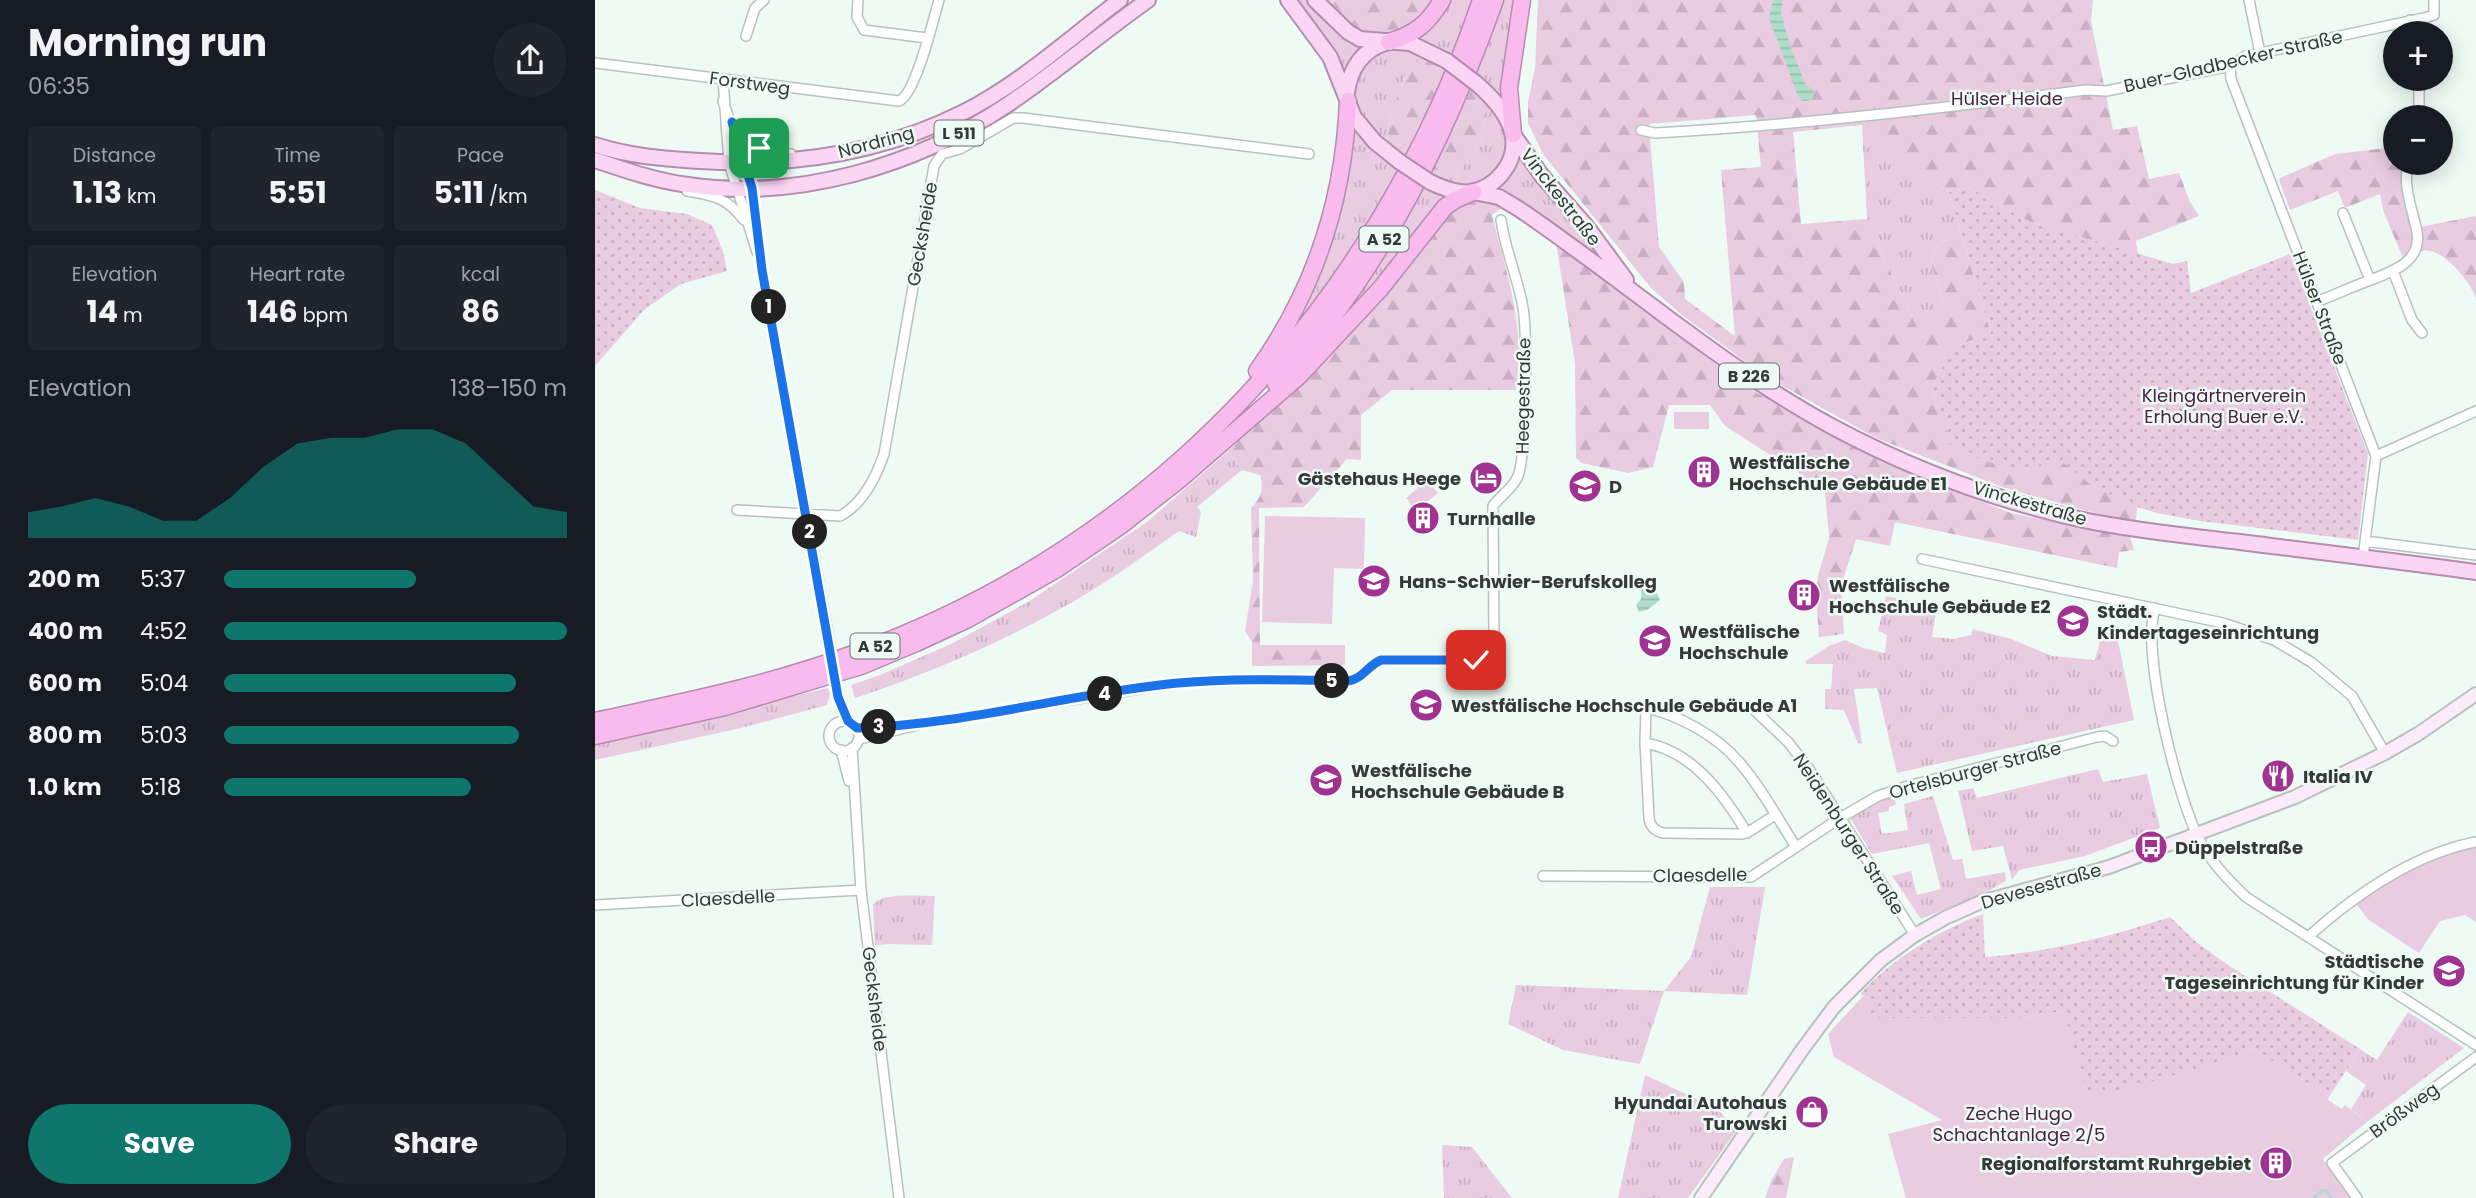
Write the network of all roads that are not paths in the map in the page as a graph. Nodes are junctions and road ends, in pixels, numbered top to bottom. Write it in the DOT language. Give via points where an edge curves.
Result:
graph roads {
  1 [pos="764,0"];
  2 [pos="858,0"];
  3 [pos="939,0"];
  4 [pos="1120,0"];
  5 [pos="1148,0"];
  6 [pos="1288,0"];
  7 [pos="1315,0"];
  8 [pos="1442,0"];
  9 [pos="1481,0"];
  10 [pos="1495,0"];
  11 [pos="1522,0"];
  12 [pos="2249,0"];
  13 [pos="2434,0"];
  14 [pos="2410,20"];
  15 [pos="747,36"];
  16 [pos="927,38"];
  17 [pos="1389,42"];
  18 [pos="2260,53"];
  19 [pos="595,63"];
  20 [pos="2230,66"];
  21 [pos="723,79"];
  22 [pos="723,100"];
  23 [pos="1348,101"];
  24 [pos="732,122"];
  25 [pos="1641,130"];
  26 [pos="1513,134"];
  27 [pos="595,145"];
  28 [pos="1309,153"];
  29 [pos="595,160"];
  30 [pos="800,160"];
  31 [pos="737,163"];
  32 [pos="2405,175"];
  33 [pos="653,178"];
  34 [pos="744,188"];
  35 [pos="1473,192"];
  36 [pos="2343,213"];
  37 [pos="1501,219"];
  38 [pos="748,225"];
  39 [pos="762,270"];
  40 [pos="2393,271"];
  41 [pos="2370,280"];
  42 [pos="1635,292"];
  43 [pos="2318,302"];
  44 [pos="2422,333"];
  45 [pos="2476,411"];
  46 [pos="1219,424"];
  47 [pos="1219,444"];
  48 [pos="2376,456"];
  49 [pos="737,510"];
  50 [pos="807,515"];
  51 [pos="2365,541"];
  52 [pos="2476,555"];
  53 [pos="2363,557"];
  54 [pos="1922,559"];
  55 [pos="2476,572"];
  56 [pos="2155,608"];
  57 [pos="2476,694"];
  58 [pos="838,697"];
  59 [pos="1750,706"];
  60 [pos="595,721"];
  61 [pos="848,721"];
  62 [pos="836,723"];
  63 [pos="926,723"];
  64 [pos="857,728"];
  65 [pos="595,736"];
  66 [pos="859,739"];
  67 [pos="2113,741"];
  68 [pos="1645,743"];
  69 [pos="852,748"];
  70 [pos="841,750"];
  71 [pos="2385,752"];
  72 [pos="854,799"];
  73 [pos="1775,815"];
  74 [pos="1840,818"];
  75 [pos="1747,833"];
  76 [pos="2197,835"];
  77 [pos="2476,842"];
  78 [pos="1796,847"];
  79 [pos="1543,876"];
  80 [pos="861,890"];
  81 [pos="595,905"];
  82 [pos="1915,935"];
  83 [pos="2308,937"];
  84 [pos="2476,1045"];
  85 [pos="2476,1057"];
  86 [pos="899,1198"];
  87 [pos="1701,1198"];
  88 [pos="2357,1198"];
  1 -- 15 [label="street" via="755,8"];
  2 -- 16 [label="street" via="857,16 864,30"];
  3 -- 16 [label="street"];
  4 -- 30 [label="main road, Nordring / L 511" via="1023,75 964,112 872,147"];
  5 -- 34 [label="main road, Nordring / L 511" via="1004,107 929,148 816,183"];
  6 -- 23 [label="main road, B 226" via="1330,57"];
  7 -- 17 [label="main road, B 226" via="1350,33"];
  8 -- 17 [label="highway" via="1411,35"];
  9 -- 46 [label="highway, A 52" via="1461,59 1379,223 1294,343"];
  10 -- 47 [label="highway, A 52" via="1471,69 1391,227 1307,349"];
  11 -- 26 [label="highway" via="1509,92"];
  12 -- 18 [label="street"];
  13 -- 14 [label="street, Buer-Gladbecker-Straße" via="2434,15"];
  14 -- 18 [label="street, Buer-Gladbecker-Straße"];
  16 -- 21 [label="street, Forstweg" via="905,98 891,101"];
  17 -- 23 [label="main road" via="1371,49 1357,63 1350,76"];
  17 -- 26 [label="main road, B 226, bridge" via="1410,43 1447,61 1497,104"];
  18 -- 20 [label="street, Buer-Gladbecker-Straße"];
  19 -- 21 [label="street, Forstweg"];
  20 -- 25 [label="street, Buer-Gladbecker-Straße" via="2106,91 1781,124 1655,133"];
  20 -- 43 [label="street, Hülser Straße" via="2231,79"];
  21 -- 22 [label="street"];
  22 -- 24 [label="street"];
  22 -- 31 [label="street"];
  23 -- 35 [label="main road, B 226, bridge" via="1368,136 1400,162 1430,182"];
  23 -- 46 [label="highway" via="1332,219 1314,272 1292,318"];
  24 -- 30 [label="street" via="749,143"];
  24 -- 31 [label="street"];
  26 -- 35 [label="main road" via="1511,158 1503,172"];
  26 -- 42 [label="main road, Vinckestraße / B 226"];
  27 -- 31 [label="main road, Nordring / L 511" via="653,158"];
  28 -- 50 [label="street, Gecksheide" via="1013,118 960,149 942,154 934,166 884,454 876,477 848,512"];
  29 -- 33 [label="main road, Nordring / L 511"];
  30 -- 31 [label="main road, Nordring / L 511"];
  31 -- 34 [label="street"];
  31 -- 34 [label="street"];
  32 -- 40 [label="street" via="2417,245 2406,264"];
  33 -- 34 [label="main road, Nordring / L 511"];
  33 -- 38 [label="street, Nordring" via="676,189 721,197"];
  34 -- 38 [label="street"];
  34 -- 39 [label="street"];
  35 -- 42 [label="main road, Vinckestraße / B 226" via="1505,200"];
  35 -- 47 [label="highway" via="1445,207 1381,288 1299,376"];
  36 -- 41 [label="street"];
  37 -- 63 [label="street, Heegestraße" via="1523,307 1524,385 1521,469 1493,506 1492,649 1476,660 1381,660 1363,676 1348,681 1176,683"];
  38 -- 39 [label="street"];
  39 -- 50 [label="street"];
  40 -- 41 [label="street"];
  40 -- 44 [label="street" via="2412,320"];
  41 -- 43 [label="street"];
  42 -- 53 [label="main road, Vinckestraße / B 226" via="1785,400 1871,446 1962,484 2120,527"];
  43 -- 48 [label="street, Hülser Straße"];
  45 -- 48 [label="street"];
  46 -- 60 [label="highway, A 52" via="1111,516 968,605 811,669"];
  47 -- 65 [label="highway, A 52" via="1119,527 1057,569 968,619 861,666 725,707"];
  48 -- 51 [label="street, Hülser Straße"];
  49 -- 50 [label="street, Gecksheide"];
  50 -- 58 [label="street, bridge"];
  51 -- 52 [label="street"];
  51 -- 53 [label="street, Hülser Straße"];
  53 -- 55 [label="main road, Vinckestraße / B 226"];
  54 -- 56 [label="street"];
  56 -- 71 [label="street" via="2241,628 2300,654 2352,696"];
  56 -- 76 [label="street" via="2153,650 2163,721"];
  57 -- 71 [label="street, Devesestraße"];
  58 -- 61 [label="street"];
  58 -- 62 [label="street"];
  59 -- 74 [label="street, Neidenburger Straße" via="1788,742"];
  61 -- 62 [label="street"];
  61 -- 64 [label="street"];
  62 -- 70 [label="street" via="829,738"];
  63 -- 64 [label="street"];
  63 -- 66 [label="street"];
  64 -- 66 [label="street"];
  66 -- 69 [label="street"];
  67 -- 74 [label="street, Ortelsburger Straße" via="2097,737 1908,786 1878,796"];
  68 -- 73 [label="street" via="1646,708 1692,726 1739,762"];
  68 -- 75 [label="street" via="1670,751 1703,774"];
  68 -- 75 [label="street" via="1650,823 1657,831"];
  69 -- 70 [label="street"];
  69 -- 72 [label="street, Gecksheide"];
  70 -- 72 [label="street, Gecksheide"];
  71 -- 76 [label="street, Devesestraße" via="2295,797"];
  72 -- 80 [label="street, Gecksheide"];
  73 -- 75 [label="street"];
  73 -- 78 [label="street"];
  74 -- 78 [label="street, Claesdelle"];
  74 -- 82 [label="street, Neidenburger Straße"];
  76 -- 82 [label="street, Devesestraße" via="2109,867 1981,902"];
  76 -- 83 [label="street" via="2221,873 2246,897"];
  77 -- 83 [label="street" via="2448,849 2374,886"];
  78 -- 79 [label="street, Claesdelle" via="1760,873 1745,878"];
  80 -- 81 [label="street, Claesdelle"];
  80 -- 86 [label="street, Gecksheide"];
  82 -- 87 [label="street, Devesestraße" via="1881,960 1833,1007"];
  83 -- 84 [label="street"];
  85 -- 88 [label="street, Brößweg" via="2332,1163"];
}
